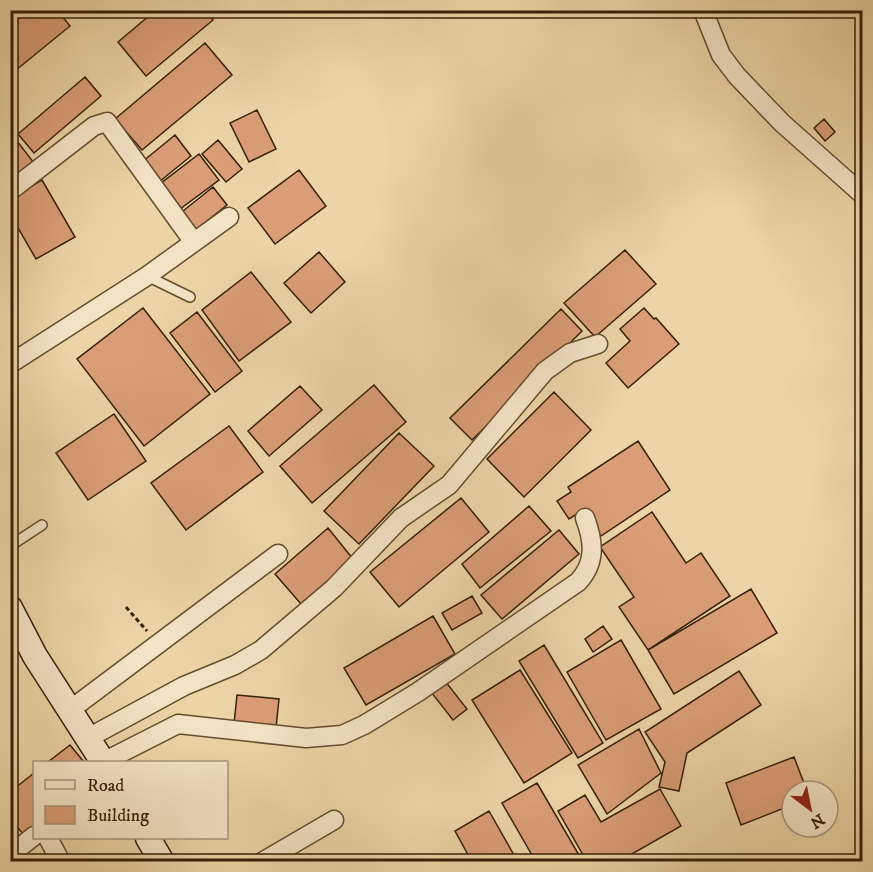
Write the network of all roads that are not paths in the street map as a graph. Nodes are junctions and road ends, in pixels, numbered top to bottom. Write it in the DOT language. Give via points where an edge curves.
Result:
graph roads {
  1 [pos="703,10"];
  2 [pos="10,191"];
  3 [pos="862,194"];
  4 [pos="229,217"];
  5 [pos="193,241"];
  6 [pos="147,276"];
  7 [pos="190,297"];
  8 [pos="598,345"];
  9 [pos="10,364"];
  10 [pos="585,518"];
  11 [pos="42,525"];
  12 [pos="10,546"];
  13 [pos="278,554"];
  14 [pos="10,608"];
  15 [pos="18,644"];
  16 [pos="70,710"];
  17 [pos="88,738"];
  18 [pos="102,761"];
  19 [pos="105,761"];
  20 [pos="334,820"];
  21 [pos="33,837"];
  22 [pos="49,839"];
  23 [pos="149,839"];
  24 [pos="10,855"];
  25 [pos="61,861"];
  26 [pos="162,861"];
  27 [pos="262,861"];
  1 -- 3 [label="street" via="721,55 737,76 782,123"];
  2 -- 5 [label="street" via="94,126 107,122"];
  4 -- 5 [label="street"];
  5 -- 6 [label="street"];
  6 -- 7 [label="lane"];
  6 -- 9 [label="street"];
  8 -- 17 [label="street" via="556,360 449,485 401,518 334,588 261,650"];
  10 -- 19 [label="street" via="593,539 589,570 578,582 364,725 342,735 306,738 178,723"];
  11 -- 12 [label="lane"];
  13 -- 16 [label="street"];
  14 -- 15 [label="street"];
  15 -- 16 [label="street"];
  16 -- 17 [label="street"];
  17 -- 18 [label="street"];
  20 -- 27 [label="street"];
  21 -- 24 [label="street"];
  22 -- 25 [label="street"];
  23 -- 26 [label="street"];
}
